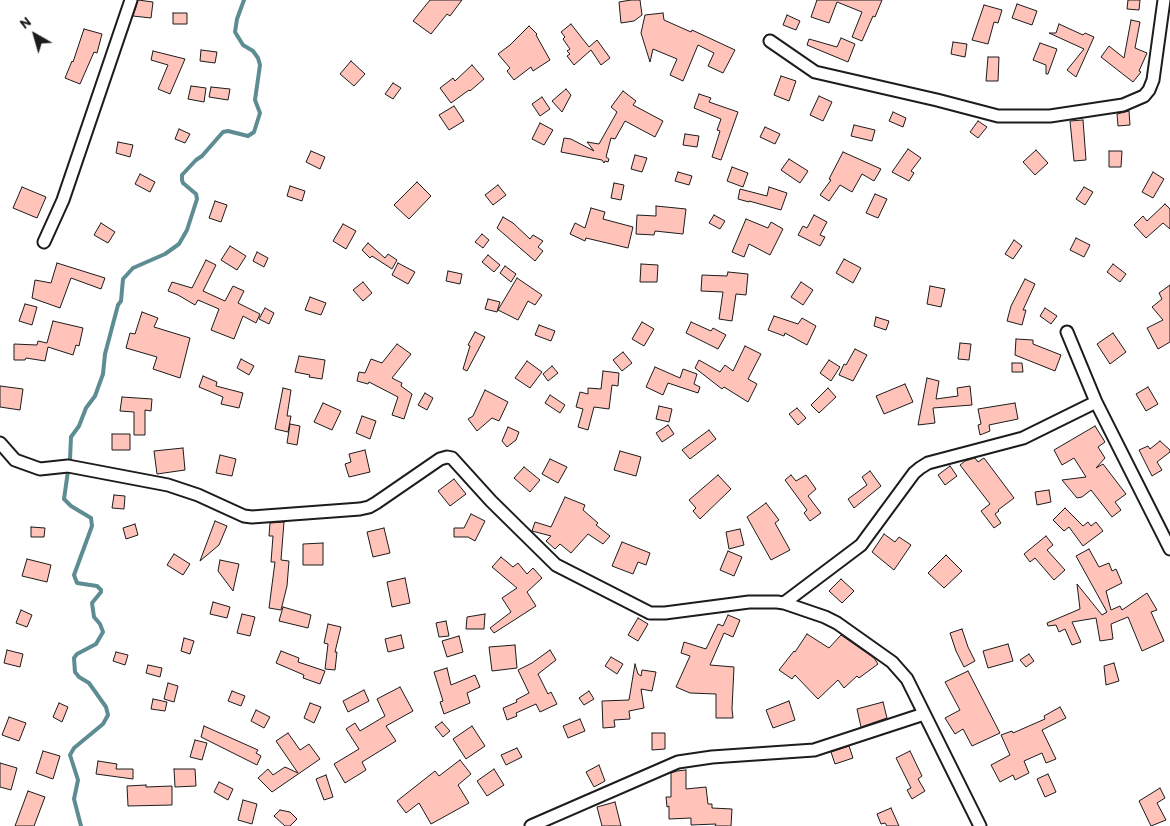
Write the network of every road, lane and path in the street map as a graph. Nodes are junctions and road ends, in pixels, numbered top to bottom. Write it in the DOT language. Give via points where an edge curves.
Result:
graph roads {
  1 [pos="131,0"];
  2 [pos="1164,0"];
  3 [pos="770,41"];
  4 [pos="44,242"];
  5 [pos="1067,332"];
  6 [pos="1096,402"];
  7 [pos="0,443"];
  8 [pos="1170,548"];
  9 [pos="784,603"];
  10 [pos="924,714"];
  11 [pos="531,826"];
  12 [pos="980,826"];
  1 -- 4 [label="street" via="63,200"];
  2 -- 3 [label="street" via="1153,80 1144,96 1123,105 1057,116 998,116 815,72"];
  5 -- 6 [label="street"];
  6 -- 8 [label="street"];
  6 -- 9 [label="street" via="1023,438 928,463 920,468 861,545"];
  7 -- 9 [label="street" via="15,460 40,469 68,466 168,485 252,517 369,507 440,459 452,458 556,565 650,613 749,602"];
  9 -- 10 [label="street" via="831,619 892,662 907,679"];
  10 -- 11 [label="street" via="814,750 678,762"];
  10 -- 12 [label="street"];
}
